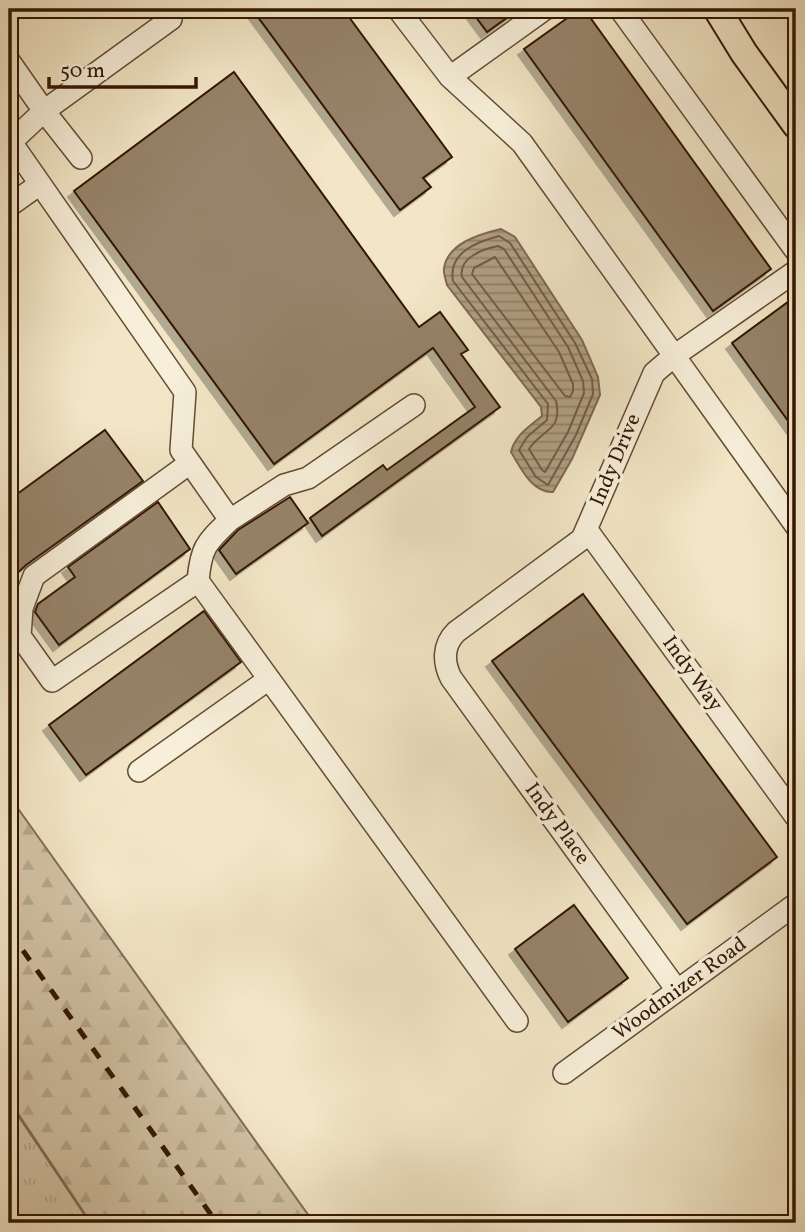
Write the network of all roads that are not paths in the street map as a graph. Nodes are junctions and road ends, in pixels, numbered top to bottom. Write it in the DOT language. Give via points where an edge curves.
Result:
graph roads {
  1 [pos="398,9"];
  2 [pos="545,9"];
  3 [pos="620,9"];
  4 [pos="725,12"];
  5 [pos="171,19"];
  6 [pos="9,61"];
  7 [pos="450,77"];
  8 [pos="44,111"];
  9 [pos="796,125"];
  10 [pos="10,143"];
  11 [pos="81,158"];
  12 [pos="40,184"];
  13 [pos="9,206"];
  14 [pos="796,251"];
  15 [pos="796,271"];
  16 [pos="674,356"];
  17 [pos="414,405"];
  18 [pos="190,464"];
  19 [pos="230,520"];
  20 [pos="796,526"];
  21 [pos="587,530"];
  22 [pos="198,581"];
  23 [pos="445,655"];
  24 [pos="269,679"];
  25 [pos="139,771"];
  26 [pos="796,817"];
  27 [pos="796,904"];
  28 [pos="677,990"];
  29 [pos="516,1021"];
  30 [pos="564,1073"];
  1 -- 7 [label="street"];
  2 -- 7 [label="street"];
  3 -- 14 [label="street"];
  4 -- 9 [label="main road" via="744,53"];
  5 -- 8 [label="street"];
  6 -- 8 [label="street"];
  7 -- 16 [label="street" via="522,143"];
  8 -- 10 [label="street"];
  8 -- 11 [label="street"];
  10 -- 12 [label="street"];
  12 -- 13 [label="street"];
  12 -- 18 [label="street" via="185,392 181,450"];
  15 -- 16 [label="street, Indy Drive"];
  16 -- 20 [label="street"];
  16 -- 21 [label="street, Indy Drive" via="649,382"];
  17 -- 19 [label="street" via="308,478 284,485"];
  18 -- 19 [label="street"];
  18 -- 22 [label="street" via="34,576 22,608 20,636 52,681"];
  19 -- 22 [label="street" via="208,541 200,558"];
  21 -- 23 [label="street, Indy Drive" via="578,544 456,632"];
  21 -- 26 [label="street, Indy Way"];
  22 -- 24 [label="street"];
  23 -- 28 [label="street, Indy Place" via="451,678"];
  24 -- 25 [label="street"];
  24 -- 29 [label="street"];
  27 -- 28 [label="street, Woodmizer Road"];
  28 -- 30 [label="street, Woodmizer Road"];
}
